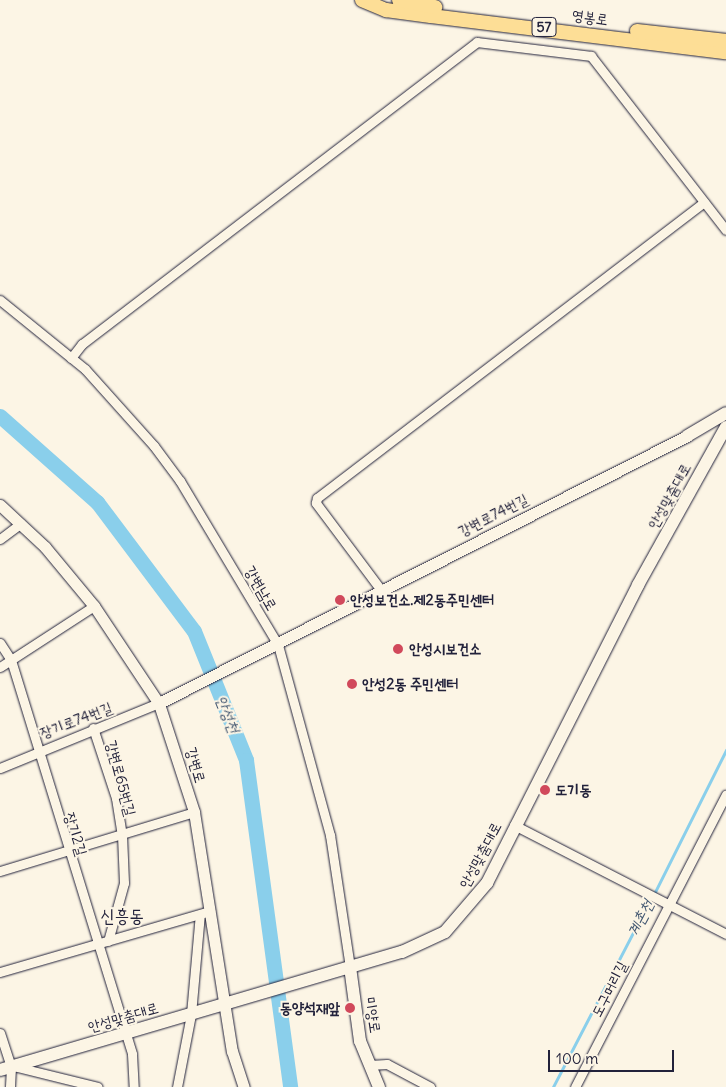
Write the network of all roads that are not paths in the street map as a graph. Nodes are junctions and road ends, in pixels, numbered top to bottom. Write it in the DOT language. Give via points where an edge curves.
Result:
graph roads {
  1 [pos="362,0"];
  2 [pos="399,0"];
  3 [pos="726,41"];
  4 [pos="726,52"];
  5 [pos="704,202"];
  6 [pos="726,230"];
  7 [pos="0,300"];
  8 [pos="71,358"];
  9 [pos="726,413"];
  10 [pos="726,422"];
  11 [pos="726,427"];
  12 [pos="706,429"];
  13 [pos="687,436"];
  14 [pos="716,445"];
  15 [pos="0,505"];
  16 [pos="22,524"];
  17 [pos="0,539"];
  18 [pos="381,590"];
  19 [pos="94,606"];
  20 [pos="0,643"];
  21 [pos="278,645"];
  22 [pos="11,660"];
  23 [pos="0,667"];
  24 [pos="161,702"];
  25 [pos="93,728"];
  26 [pos="36,750"];
  27 [pos="0,768"];
  28 [pos="726,795"];
  29 [pos="194,812"];
  30 [pos="514,825"];
  31 [pos="122,835"];
  32 [pos="67,852"];
  33 [pos="0,872"];
  34 [pos="666,903"];
  35 [pos="205,912"];
  36 [pos="726,934"];
  37 [pos="108,941"];
  38 [pos="97,945"];
  39 [pos="346,969"];
  40 [pos="0,972"];
  41 [pos="229,1002"];
  42 [pos="191,1014"];
  43 [pos="0,1034"];
  44 [pos="123,1034"];
  45 [pos="369,1065"];
  46 [pos="6,1068"];
  47 [pos="10,1087"];
  48 [pos="98,1087"];
  49 [pos="134,1087"];
  50 [pos="177,1087"];
  51 [pos="244,1087"];
  52 [pos="379,1087"];
  53 [pos="430,1087"];
  54 [pos="575,1087"];
  1 -- 4 [label="main road, 영봉로 / 57" via="386,10"];
  2 -- 3 [label="main road, 영봉로 / 57"];
  5 -- 6 [label="street"];
  5 -- 8 [label="street" via="591,56 477,42 82,344"];
  5 -- 18 [label="street" via="317,498 316,503"];
  7 -- 8 [label="street, 강변남로"];
  8 -- 21 [label="street, 강변남로" via="130,417 180,481"];
  9 -- 13 [label="main road"];
  10 -- 12 [label="street, 강변로74번길"];
  11 -- 14 [label="main road, 안성맞춤대로"];
  12 -- 13 [label="street, 강변로74번길"];
  12 -- 14 [label="main road"];
  13 -- 18 [label="street, 강변로74번길"];
  14 -- 30 [label="main road, 안성맞춤대로"];
  15 -- 16 [label="street, 강변로"];
  16 -- 17 [label="street"];
  16 -- 19 [label="street, 강변로"];
  18 -- 21 [label="street, 강변로74번길"];
  19 -- 22 [label="street"];
  19 -- 24 [label="street, 강변로"];
  20 -- 22 [label="street, 장기2길"];
  21 -- 24 [label="street, 강변로74번길"];
  21 -- 39 [label="street, 강변남로" via="330,834"];
  22 -- 23 [label="street"];
  22 -- 26 [label="street, 장기2길"];
  24 -- 25 [label="street, 장기로74번길"];
  24 -- 29 [label="street, 강변로"];
  25 -- 26 [label="street, 장기로74번길"];
  25 -- 31 [label="street, 강변로65번길" via="116,798"];
  26 -- 27 [label="street, 장기로74번길"];
  26 -- 32 [label="street, 장기2길"];
  28 -- 34 [label="street, 도구머리길"];
  29 -- 31 [label="street, 강변로65번길"];
  29 -- 35 [label="street, 강변로"];
  30 -- 34 [label="street"];
  30 -- 39 [label="main road, 안성맞춤대로" via="487,883 445,932 402,952"];
  31 -- 32 [label="street, 강변로65번길"];
  31 -- 37 [label="street" via="124,883"];
  32 -- 33 [label="street, 강변로65번길"];
  32 -- 38 [label="street, 장기2길"];
  34 -- 36 [label="street"];
  34 -- 54 [label="street, 도구머리길"];
  35 -- 37 [label="street"];
  35 -- 41 [label="street, 강변로"];
  35 -- 42 [label="street"];
  37 -- 38 [label="street"];
  38 -- 40 [label="street"];
  38 -- 44 [label="street, 장기2길"];
  39 -- 41 [label="main road, 안성맞춤대로"];
  39 -- 45 [label="main road, 미양로"];
  41 -- 42 [label="main road, 안성맞춤대로"];
  41 -- 51 [label="street, 강변로" via="232,1052"];
  42 -- 44 [label="main road, 안성맞춤대로"];
  42 -- 50 [label="street"];
  43 -- 46 [label="street"];
  44 -- 46 [label="main road, 안성맞춤대로"];
  44 -- 49 [label="street, 장기2길" via="132,1054"];
  45 -- 52 [label="main road, 미양로"];
  45 -- 53 [label="street" via="387,1064"];
  46 -- 47 [label="street"];
  46 -- 48 [label="street" via="43,1070"];
}
